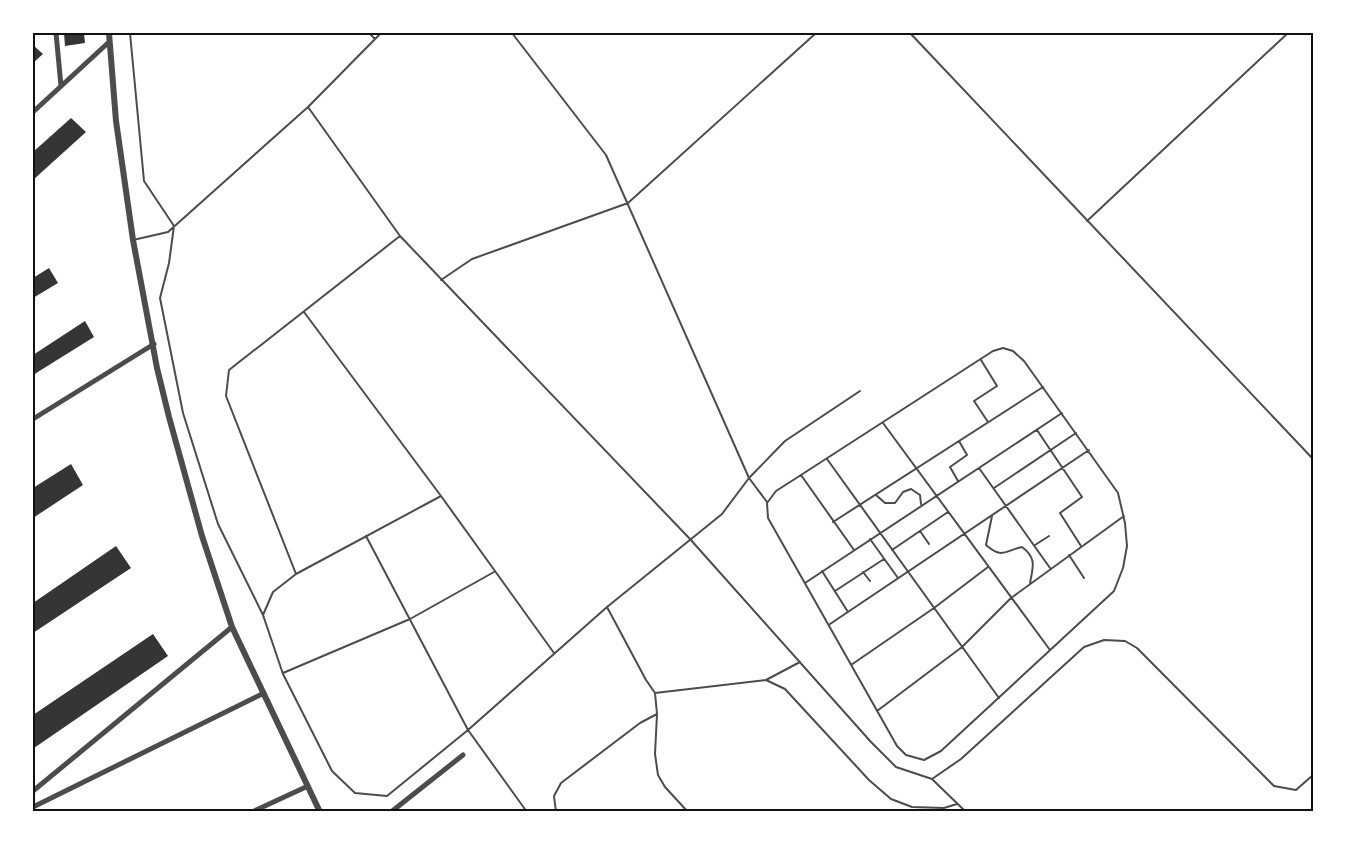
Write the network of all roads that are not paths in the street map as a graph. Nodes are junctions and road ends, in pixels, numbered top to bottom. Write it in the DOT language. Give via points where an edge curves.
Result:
graph roads {
  1 [pos="56,33"];
  2 [pos="109,33"];
  3 [pos="130,33"];
  4 [pos="369,33"];
  5 [pos="381,33"];
  6 [pos="512,33"];
  7 [pos="816,33"];
  8 [pos="910,33"];
  9 [pos="1288,33"];
  10 [pos="375,39"];
  11 [pos="109,42"];
  12 [pos="61,86"];
  13 [pos="308,107"];
  14 [pos="33,112"];
  15 [pos="628,203"];
  16 [pos="1087,221"];
  17 [pos="174,226"];
  18 [pos="400,236"];
  19 [pos="133,240"];
  20 [pos="441,280"];
  21 [pos="304,312"];
  22 [pos="154,344"];
  23 [pos="980,360"];
  24 [pos="1043,387"];
  25 [pos="860,391"];
  26 [pos="1062,413"];
  27 [pos="33,419"];
  28 [pos="882,422"];
  29 [pos="988,422"];
  30 [pos="1037,430"];
  31 [pos="1076,433"];
  32 [pos="959,441"];
  33 [pos="1051,450"];
  34 [pos="1089,450"];
  35 [pos="827,459"];
  36 [pos="1313,459"];
  37 [pos="916,468"];
  38 [pos="979,468"];
  39 [pos="1062,468"];
  40 [pos="801,475"];
  41 [pos="749,478"];
  42 [pos="958,481"];
  43 [pos="994,488"];
  44 [pos="876,495"];
  45 [pos="936,495"];
  46 [pos="441,496"];
  47 [pos="767,502"];
  48 [pos="860,505"];
  49 [pos="921,505"];
  50 [pos="1007,506"];
  51 [pos="948,512"];
  52 [pos="992,516"];
  53 [pos="1124,516"];
  54 [pos="833,522"];
  55 [pos="920,531"];
  56 [pos="879,532"];
  57 [pos="964,534"];
  58 [pos="366,536"];
  59 [pos="1049,536"];
  60 [pos="690,539"];
  61 [pos="870,539"];
  62 [pos="929,544"];
  63 [pos="1035,545"];
  64 [pos="1081,546"];
  65 [pos="854,550"];
  66 [pos="892,550"];
  67 [pos="1069,555"];
  68 [pos="884,559"];
  69 [pos="988,567"];
  70 [pos="1051,568"];
  71 [pos="822,571"];
  72 [pos="908,571"];
  73 [pos="494,572"];
  74 [pos="863,572"];
  75 [pos="296,574"];
  76 [pos="898,578"];
  77 [pos="1084,578"];
  78 [pos="870,581"];
  79 [pos="805,583"];
  80 [pos="1030,583"];
  81 [pos="835,591"];
  82 [pos="1011,598"];
  83 [pos="607,607"];
  84 [pos="934,608"];
  85 [pos="848,612"];
  86 [pos="263,615"];
  87 [pos="410,619"];
  88 [pos="829,625"];
  89 [pos="232,627"];
  90 [pos="962,647"];
  91 [pos="1050,650"];
  92 [pos="554,653"];
  93 [pos="800,662"];
  94 [pos="851,665"];
  95 [pos="283,674"];
  96 [pos="766,680"];
  97 [pos="264,693"];
  98 [pos="655,693"];
  99 [pos="999,698"];
  100 [pos="877,711"];
  101 [pos="657,714"];
  102 [pos="468,730"];
  103 [pos="463,755"];
  104 [pos="1313,775"];
  105 [pos="932,779"];
  106 [pos="308,786"];
  107 [pos="33,791"];
  108 [pos="957,804"];
  109 [pos="33,807"];
  110 [pos="252,812"];
  111 [pos="320,812"];
  112 [pos="391,812"];
  113 [pos="527,812"];
  114 [pos="556,812"];
  115 [pos="688,812"];
  116 [pos="966,812"];
  1 -- 12 [label="street"];
  2 -- 11 [label="street"];
  3 -- 17 [label="lane" via="144,181"];
  4 -- 10 [label="lane"];
  5 -- 10 [label="lane"];
  6 -- 15 [label="lane" via="606,155"];
  7 -- 15 [label="lane"];
  8 -- 16 [label="lane"];
  9 -- 16 [label="lane"];
  10 -- 13 [label="lane"];
  11 -- 12 [label="street"];
  11 -- 19 [label="street"];
  12 -- 14 [label="street"];
  13 -- 17 [label="lane"];
  13 -- 18 [label="lane"];
  15 -- 20 [label="lane" via="472,259"];
  15 -- 41 [label="lane"];
  16 -- 36 [label="lane"];
  17 -- 19 [label="lane" via="168,232"];
  17 -- 86 [label="lane" via="160,298 183,413 218,524"];
  18 -- 20 [label="lane"];
  18 -- 21 [label="lane"];
  19 -- 22 [label="street"];
  20 -- 60 [label="lane"];
  21 -- 46 [label="lane"];
  21 -- 75 [label="lane" via="229,370 225,396"];
  22 -- 27 [label="street"];
  22 -- 89 [label="street" via="169,417"];
  23 -- 24 [label="lane" via="1003,348 1013,351"];
  23 -- 28 [label="lane"];
  23 -- 29 [label="lane" via="997,386 974,401"];
  24 -- 26 [label="lane"];
  24 -- 29 [label="lane"];
  25 -- 41 [label="lane" via="785,441"];
  26 -- 30 [label="lane"];
  26 -- 31 [label="lane"];
  28 -- 35 [label="lane"];
  28 -- 37 [label="lane"];
  29 -- 32 [label="lane"];
  30 -- 33 [label="lane"];
  30 -- 38 [label="lane"];
  31 -- 33 [label="lane"];
  31 -- 34 [label="lane"];
  32 -- 37 [label="lane"];
  32 -- 42 [label="lane" via="967,455 950,467"];
  33 -- 39 [label="lane"];
  33 -- 43 [label="lane"];
  34 -- 39 [label="lane"];
  34 -- 53 [label="lane" via="1118,493"];
  35 -- 40 [label="lane"];
  35 -- 48 [label="lane"];
  37 -- 44 [label="lane"];
  37 -- 45 [label="lane"];
  38 -- 42 [label="lane"];
  38 -- 43 [label="lane"];
  39 -- 50 [label="lane"];
  39 -- 64 [label="lane" via="1082,497 1060,513"];
  40 -- 47 [label="lane" via="776,491"];
  40 -- 54 [label="lane"];
  41 -- 47 [label="lane"];
  41 -- 60 [label="lane" via="722,514"];
  42 -- 45 [label="lane"];
  43 -- 50 [label="lane"];
  44 -- 48 [label="lane"];
  44 -- 49 [label="lane" via="885,503 895,503 903,492 911,489 920,495"];
  45 -- 49 [label="lane"];
  45 -- 51 [label="lane"];
  46 -- 58 [label="lane"];
  46 -- 73 [label="lane"];
  47 -- 79 [label="lane" via="768,518"];
  48 -- 54 [label="lane"];
  48 -- 56 [label="lane"];
  49 -- 56 [label="lane"];
  50 -- 52 [label="lane"];
  50 -- 63 [label="lane"];
  51 -- 55 [label="lane"];
  51 -- 57 [label="lane"];
  52 -- 57 [label="lane"];
  52 -- 80 [label="lane" via="986,545 995,553 1022,547 1030,553"];
  53 -- 64 [label="lane"];
  53 -- 91 [label="lane" via="1127,546 1114,591"];
  54 -- 65 [label="lane"];
  55 -- 62 [label="lane"];
  55 -- 66 [label="lane"];
  56 -- 61 [label="lane"];
  56 -- 66 [label="lane"];
  57 -- 69 [label="lane"];
  57 -- 72 [label="lane"];
  58 -- 75 [label="lane"];
  58 -- 87 [label="lane"];
  59 -- 63 [label="lane"];
  60 -- 83 [label="lane"];
  60 -- 93 [label="lane"];
  61 -- 65 [label="lane"];
  61 -- 68 [label="lane"];
  63 -- 70 [label="lane"];
  64 -- 67 [label="lane"];
  65 -- 71 [label="lane"];
  66 -- 72 [label="lane"];
  67 -- 70 [label="lane"];
  67 -- 77 [label="lane"];
  68 -- 74 [label="lane"];
  68 -- 76 [label="lane"];
  69 -- 82 [label="lane"];
  69 -- 84 [label="lane"];
  70 -- 80 [label="lane"];
  71 -- 79 [label="lane"];
  71 -- 81 [label="lane"];
  72 -- 76 [label="lane"];
  72 -- 84 [label="lane"];
  73 -- 87 [label="lane"];
  73 -- 92 [label="lane"];
  74 -- 78 [label="lane"];
  74 -- 81 [label="lane"];
  75 -- 86 [label="lane" via="273,592"];
  76 -- 85 [label="lane"];
  79 -- 88 [label="lane"];
  80 -- 82 [label="lane"];
  81 -- 85 [label="lane"];
  82 -- 90 [label="lane"];
  82 -- 91 [label="lane"];
  83 -- 92 [label="lane"];
  83 -- 98 [label="lane"];
  84 -- 90 [label="lane"];
  84 -- 94 [label="lane"];
  85 -- 88 [label="lane"];
  86 -- 95 [label="lane"];
  87 -- 95 [label="lane"];
  87 -- 102 [label="lane"];
  88 -- 94 [label="lane"];
  89 -- 97 [label="street"];
  89 -- 107 [label="street"];
  90 -- 99 [label="lane"];
  90 -- 100 [label="lane"];
  91 -- 99 [label="lane"];
  92 -- 102 [label="lane"];
  93 -- 96 [label="lane"];
  93 -- 105 [label="lane" via="896,767"];
  94 -- 100 [label="lane"];
  95 -- 102 [label="lane" via="332,771 355,794 387,796"];
  96 -- 98 [label="lane"];
  96 -- 108 [label="lane" via="785,689 891,799 912,807 944,808"];
  97 -- 106 [label="street"];
  97 -- 109 [label="street"];
  98 -- 101 [label="lane"];
  99 -- 100 [label="lane" via="940,751 924,760 906,755 897,746"];
  101 -- 114 [label="lane" via="561,783 554,796"];
  101 -- 115 [label="lane" via="658,774"];
  102 -- 113 [label="lane"];
  103 -- 112 [label="street"];
  104 -- 105 [label="lane" via="1296,790 1274,786 1137,648 1125,641 1104,640 1084,647 961,759"];
  105 -- 108 [label="lane"];
  106 -- 110 [label="street"];
  106 -- 111 [label="street"];
  108 -- 116 [label="lane"];
}
